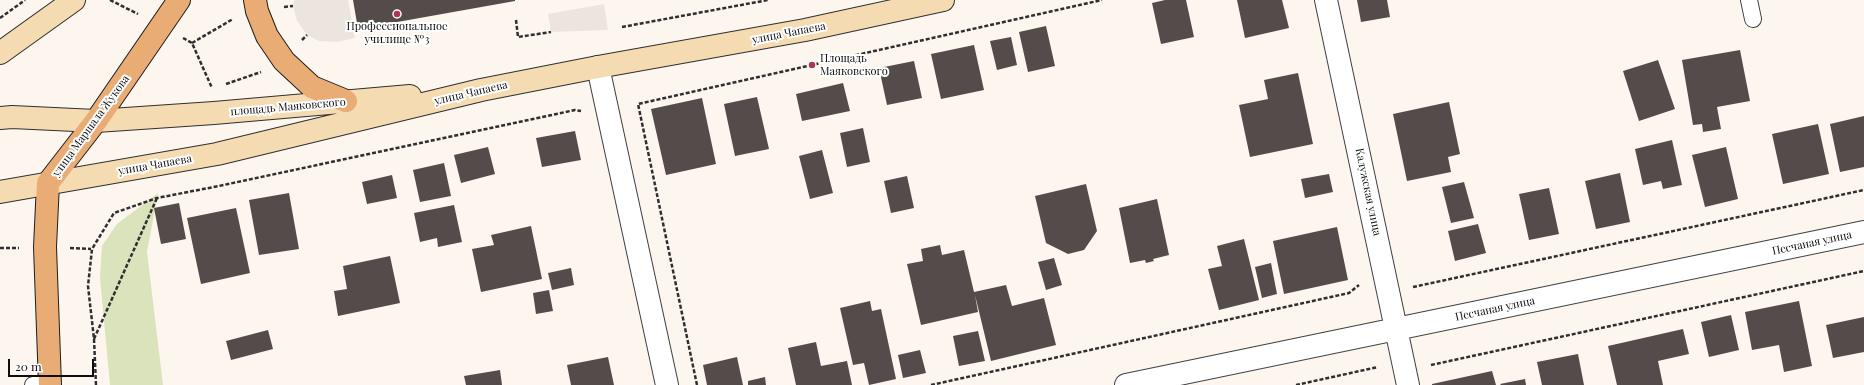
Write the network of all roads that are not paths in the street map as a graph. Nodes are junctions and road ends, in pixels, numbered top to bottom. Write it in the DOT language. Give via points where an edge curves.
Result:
graph roads {
  1 [pos="74,0"];
  2 [pos="179,0"];
  3 [pos="255,0"];
  4 [pos="943,0"];
  5 [pos="1326,0"];
  6 [pos="1749,0"];
  7 [pos="1753,19"];
  8 [pos="0,54"];
  9 [pos="598,67"];
  10 [pos="481,90"];
  11 [pos="346,101"];
  12 [pos="0,118"];
  13 [pos="96,121"];
  14 [pos="48,183"];
  15 [pos="0,192"];
  16 [pos="1864,232"];
  17 [pos="1397,329"];
  18 [pos="44,384"];
  19 [pos="667,385"];
  20 [pos="1126,385"];
  21 [pos="1408,385"];
  1 -- 8 [label="main road"];
  2 -- 13 [label="main road, улица Маршала Жукова"];
  3 -- 11 [label="main road" via="267,36 284,61 312,86"];
  4 -- 9 [label="main road, улица Чапаева" via="805,30"];
  5 -- 17 [label="street, Калужская улица"];
  6 -- 7 [label="lane"];
  9 -- 10 [label="main road, улица Чапаева"];
  9 -- 19 [label="street"];
  10 -- 11 [label="main road, площадь Маяковского"];
  10 -- 14 [label="main road, улица Чапаева" via="217,154"];
  11 -- 13 [label="main road, площадь Маяковского"];
  12 -- 13 [label="main road, площадь Маяковского"];
  13 -- 14 [label="main road, улица Маршала Жукова"];
  14 -- 15 [label="main road, улица Чапаева"];
  14 -- 18 [label="main road, улица Маршала Жукова"];
  16 -- 17 [label="street, Песчаная улица"];
  17 -- 20 [label="street, Песчаная улица"];
  17 -- 21 [label="street, Калужская улица"];
}
